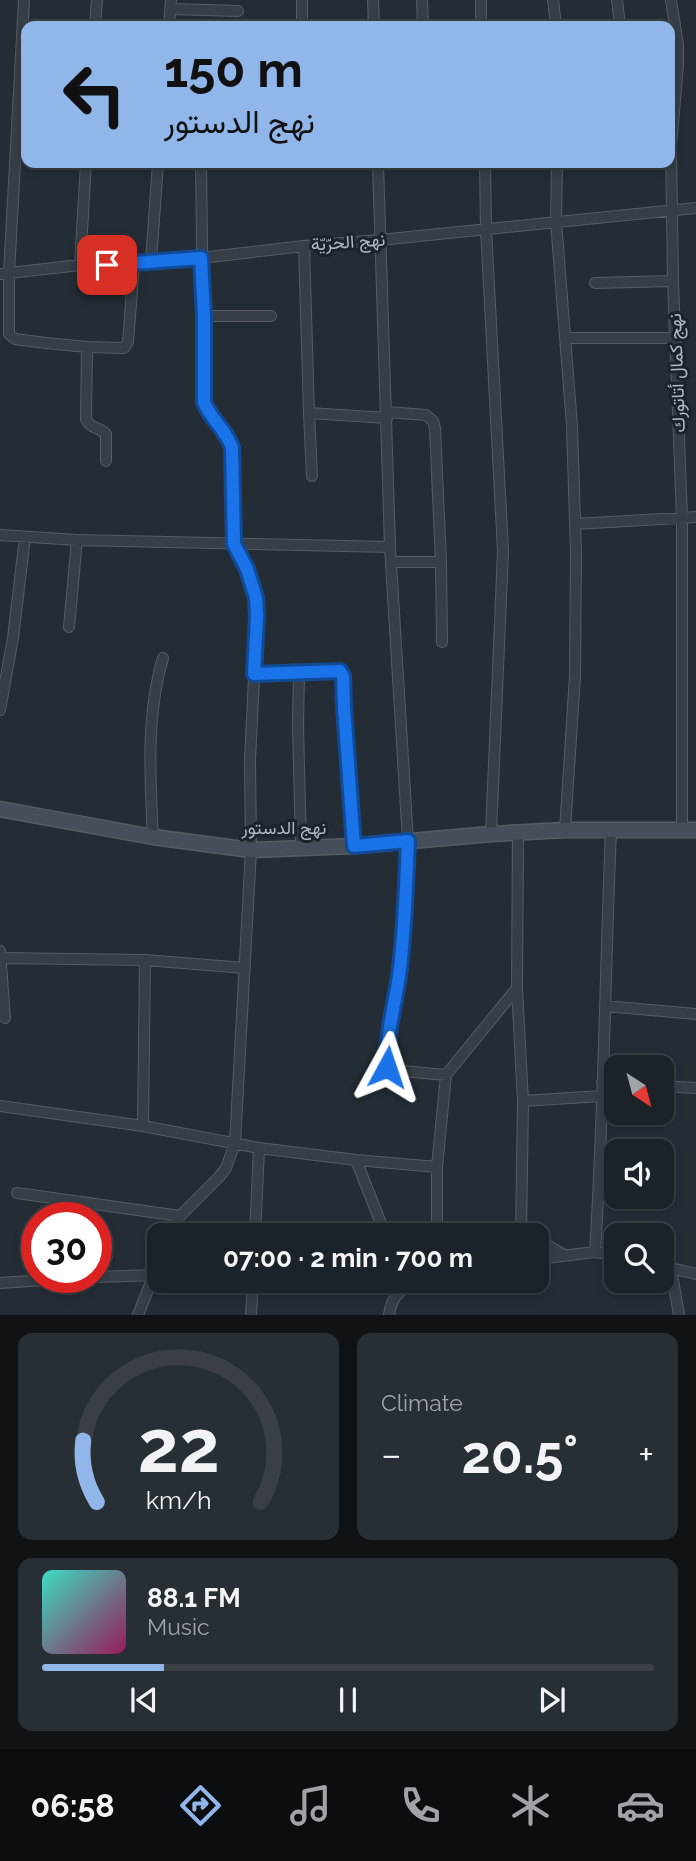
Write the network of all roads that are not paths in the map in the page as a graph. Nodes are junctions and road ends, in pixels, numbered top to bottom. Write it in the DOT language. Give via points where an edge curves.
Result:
graph roads {
  1 [pos="24,0"];
  2 [pos="97,0"];
  3 [pos="302,0"];
  4 [pos="373,0"];
  5 [pos="422,0"];
  6 [pos="481,0"];
  7 [pos="553,0"];
  8 [pos="617,0"];
  9 [pos="671,0"];
  10 [pos="171,4"];
  11 [pos="238,10"];
  12 [pos="22,21"];
  13 [pos="95,21"];
  14 [pos="302,21"];
  15 [pos="374,21"];
  16 [pos="423,21"];
  17 [pos="481,21"];
  18 [pos="555,21"];
  19 [pos="619,21"];
  20 [pos="674,21"];
  21 [pos="675,26"];
  22 [pos="21,41"];
  23 [pos="675,71"];
  24 [pos="86,168"];
  25 [pos="158,168"];
  26 [pos="201,168"];
  27 [pos="378,168"];
  28 [pos="485,168"];
  29 [pos="557,168"];
  30 [pos="671,168"];
  31 [pos="696,208"];
  32 [pos="672,211"];
  33 [pos="556,221"];
  34 [pos="486,229"];
  35 [pos="380,240"];
  36 [pos="304,246"];
  37 [pos="201,258"];
  38 [pos="151,262"];
  39 [pos="134,264"];
  40 [pos="80,265"];
  41 [pos="4,273"];
  42 [pos="673,281"];
  43 [pos="595,283"];
  44 [pos="204,316"];
  45 [pos="271,316"];
  46 [pos="566,338"];
  47 [pos="676,338"];
  48 [pos="87,347"];
  49 [pos="309,413"];
  50 [pos="387,415"];
  51 [pos="106,461"];
  52 [pos="312,476"];
  53 [pos="696,517"];
  54 [pos="682,518"];
  55 [pos="575,524"];
  56 [pos="0,535"];
  57 [pos="25,537"];
  58 [pos="76,540"];
  59 [pos="234,544"];
  60 [pos="390,547"];
  61 [pos="391,562"];
  62 [pos="440,562"];
  63 [pos="69,627"];
  64 [pos="442,642"];
  65 [pos="163,658"];
  66 [pos="299,673"];
  67 [pos="254,674"];
  68 [pos="0,710"];
  69 [pos="0,809"];
  70 [pos="565,830"];
  71 [pos="689,830"];
  72 [pos="611,831"];
  73 [pos="518,833"];
  74 [pos="491,834"];
  75 [pos="153,837"];
  76 [pos="408,841"];
  77 [pos="354,846"];
  78 [pos="302,848"];
  79 [pos="251,850"];
  80 [pos="0,956"];
  81 [pos="145,960"];
  82 [pos="245,968"];
  83 [pos="517,988"];
  84 [pos="605,1006"];
  85 [pos="696,1014"];
  86 [pos="5,1018"];
  87 [pos="446,1075"];
  88 [pos="602,1083"];
  89 [pos="674,1087"];
  90 [pos="696,1088"];
  91 [pos="601,1096"];
  92 [pos="523,1101"];
  93 [pos="0,1106"];
  94 [pos="143,1126"];
  95 [pos="235,1143"];
  96 [pos="259,1148"];
  97 [pos="356,1160"];
  98 [pos="437,1167"];
  99 [pos="17,1193"];
  100 [pos="180,1216"];
  101 [pos="177,1223"];
  102 [pos="256,1223"];
  103 [pos="381,1223"];
  104 [pos="437,1223"];
  105 [pos="525,1223"];
  106 [pos="549,1246"];
  107 [pos="595,1252"];
  108 [pos="604,1253"];
  109 [pos="564,1255"];
  110 [pos="549,1257"];
  111 [pos="674,1269"];
  112 [pos="147,1275"];
  113 [pos="696,1275"];
  114 [pos="112,1276"];
  115 [pos="21,1282"];
  116 [pos="0,1283"];
  117 [pos="147,1292"];
  118 [pos="252,1293"];
  119 [pos="398,1293"];
  120 [pos="673,1293"];
  121 [pos="138,1315"];
  122 [pos="251,1315"];
  123 [pos="389,1315"];
  124 [pos="679,1315"];
  1 -- 12 [label="street"];
  2 -- 13 [label="street"];
  3 -- 14 [label="street"];
  4 -- 15 [label="street"];
  5 -- 16 [label="street"];
  6 -- 17 [label="street"];
  7 -- 18 [label="street"];
  8 -- 19 [label="street"];
  9 -- 20 [label="street, نهج كمال أتاتورك"];
  10 -- 11 [label="street"];
  21 -- 23 [label="street, نهج كمال أتاتورك"];
  22 -- 41 [label="street"];
  24 -- 40 [label="street"];
  25 -- 38 [label="street"];
  26 -- 37 [label="street"];
  27 -- 35 [label="street"];
  28 -- 34 [label="street"];
  29 -- 33 [label="street"];
  30 -- 32 [label="street, نهج كمال أتاتورك"];
  31 -- 32 [label="street, نهج الحرّيّة"];
  32 -- 33 [label="street, نهج الحرّيّة"];
  32 -- 42 [label="street, نهج كمال أتاتورك"];
  33 -- 34 [label="street, نهج الحرّيّة"];
  33 -- 46 [label="street"];
  34 -- 35 [label="street, نهج الحرّيّة"];
  34 -- 74 [label="street" via="503,551"];
  35 -- 36 [label="street, نهج الحرّيّة"];
  35 -- 50 [label="street"];
  36 -- 37 [label="street, نهج الحرّيّة"];
  36 -- 49 [label="street"];
  37 -- 38 [label="street, نهج الحرّيّة"];
  37 -- 44 [label="street"];
  38 -- 39 [label="street, نهج الحرّيّة"];
  39 -- 40 [label="street, نهج الحرّيّة"];
  39 -- 48 [label="street" via="127,345 121,349"];
  40 -- 41 [label="street, نهج الحرّيّة"];
  41 -- 48 [label="street" via="12,337"];
  42 -- 43 [label="street"];
  42 -- 47 [label="street, نهج كمال أتاتورك"];
  44 -- 45 [label="street"];
  44 -- 59 [label="street" via="204,402 232,448"];
  46 -- 47 [label="street"];
  46 -- 55 [label="street"];
  47 -- 54 [label="street, نهج كمال أتاتورك"];
  48 -- 51 [label="street" via="86,419 106,434"];
  49 -- 50 [label="street"];
  49 -- 52 [label="street"];
  50 -- 60 [label="street"];
  50 -- 62 [label="street" via="426,415 433,421"];
  53 -- 54 [label="street"];
  54 -- 55 [label="street"];
  54 -- 71 [label="street, نهج كمال أتاتورك"];
  55 -- 70 [label="street" via="575,676"];
  56 -- 57 [label="street"];
  57 -- 58 [label="street"];
  57 -- 68 [label="street"];
  58 -- 59 [label="street"];
  58 -- 63 [label="street"];
  59 -- 60 [label="street"];
  59 -- 67 [label="street" via="256,598"];
  60 -- 61 [label="street"];
  61 -- 62 [label="street"];
  61 -- 76 [label="street"];
  62 -- 64 [label="street"];
  65 -- 75 [label="street" via="151,739"];
  66 -- 67 [label="street"];
  66 -- 77 [label="street" via="338,670 342,674"];
  66 -- 78 [label="street"];
  67 -- 79 [label="street"];
  69 -- 75 [label="street, نهج الدستور"];
  70 -- 72 [label="street, نهج الدستور"];
  70 -- 73 [label="street, نهج الدستور"];
  71 -- 72 [label="street, نهج الدستور"];
  72 -- 84 [label="street"];
  73 -- 74 [label="street, نهج الدستور"];
  73 -- 83 [label="street"];
  74 -- 76 [label="street, نهج الدستور"];
  75 -- 79 [label="street, نهج الدستور"];
  76 -- 77 [label="street, نهج الدستور"];
  76 -- 87 [label="street" via="403,932 386,1064 391,1070"];
  77 -- 78 [label="street, نهج الدستور"];
  78 -- 79 [label="street, نهج الدستور"];
  79 -- 82 [label="street"];
  80 -- 81 [label="street"];
  80 -- 86 [label="street"];
  81 -- 82 [label="street"];
  81 -- 94 [label="street"];
  82 -- 95 [label="street"];
  83 -- 87 [label="street"];
  83 -- 92 [label="street"];
  84 -- 85 [label="street"];
  84 -- 88 [label="street"];
  87 -- 98 [label="street"];
  88 -- 91 [label="street"];
  89 -- 90 [label="street"];
  91 -- 92 [label="street"];
  91 -- 107 [label="street"];
  92 -- 105 [label="street"];
  93 -- 94 [label="street"];
  94 -- 95 [label="street"];
  95 -- 96 [label="street"];
  95 -- 100 [label="street" via="226,1168"];
  96 -- 97 [label="street"];
  96 -- 102 [label="street"];
  97 -- 98 [label="street"];
  97 -- 103 [label="street"];
  98 -- 104 [label="street"];
  99 -- 100 [label="street"];
  100 -- 101 [label="street"];
  106 -- 109 [label="street"];
  107 -- 108 [label="street"];
  107 -- 109 [label="street"];
  109 -- 110 [label="street"];
  111 -- 113 [label="street"];
  112 -- 114 [label="street"];
  115 -- 116 [label="street"];
  117 -- 121 [label="street"];
  118 -- 122 [label="street"];
  119 -- 123 [label="street"];
  120 -- 124 [label="street"];
}
